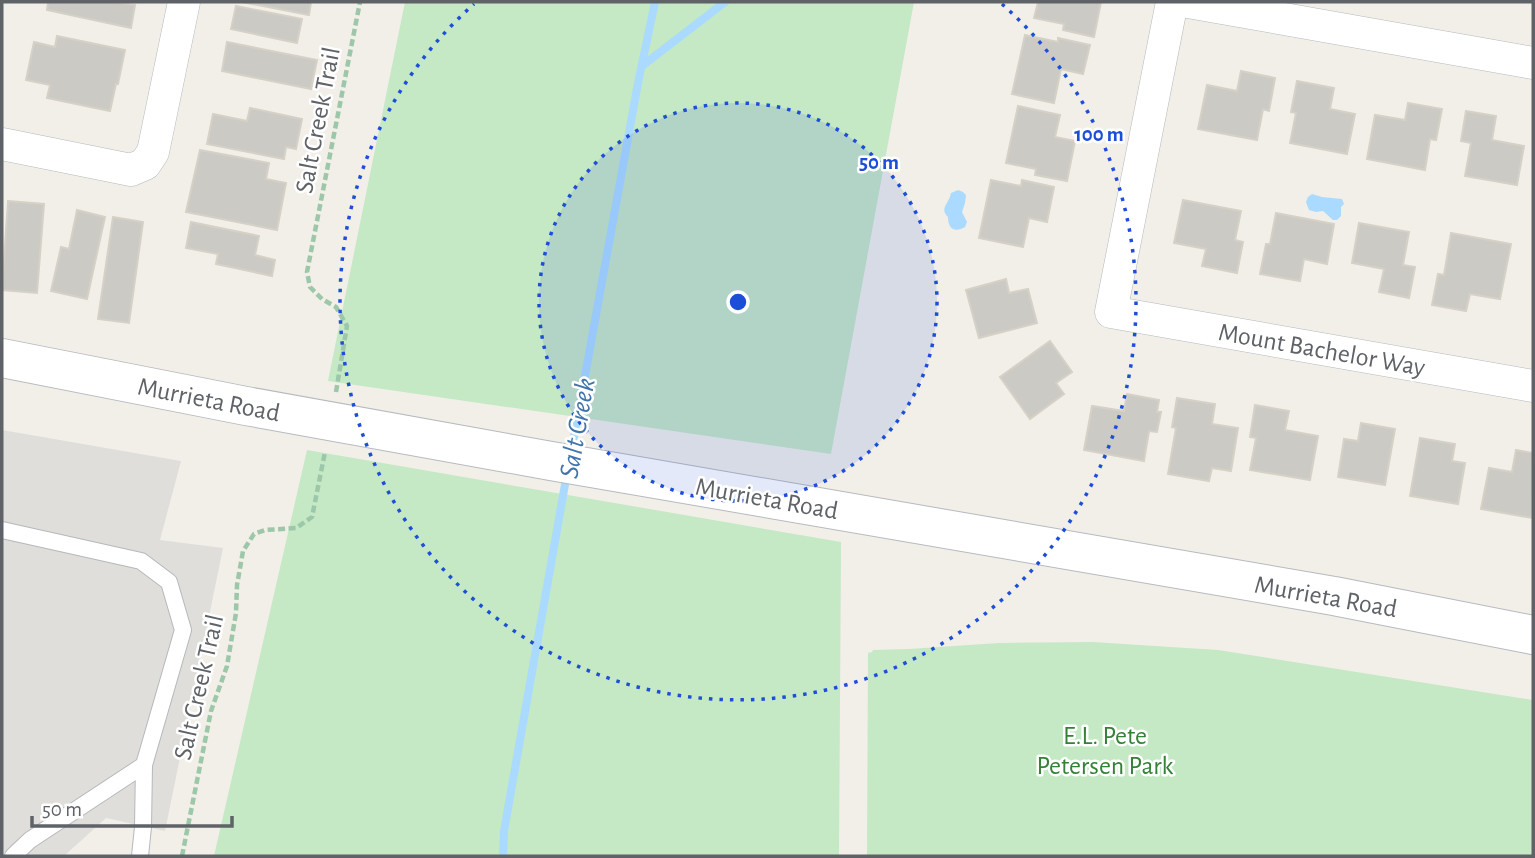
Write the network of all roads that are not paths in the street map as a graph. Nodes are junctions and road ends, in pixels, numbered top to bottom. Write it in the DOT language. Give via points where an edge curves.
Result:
graph roads {
  1 [pos="184,2"];
  2 [pos="1172,2"];
  3 [pos="1188,2"];
  4 [pos="1533,63"];
  5 [pos="2,144"];
  6 [pos="2,358"];
  7 [pos="1533,386"];
  8 [pos="2,530"];
  9 [pos="1533,635"];
  10 [pos="145,765"];
  11 [pos="138,854"];
  12 [pos="13,856"];
  1 -- 5 [label="street" via="153,152 145,164 131,170"];
  2 -- 7 [label="street, Mount Bachelor Way" via="1111,312"];
  3 -- 4 [label="street"];
  6 -- 9 [label="main road, Murrieta Road" via="283,413"];
  8 -- 10 [label="lane" via="141,561 169,582 183,629"];
  10 -- 11 [label="lane"];
  10 -- 12 [label="lane" via="30,840"];
}
